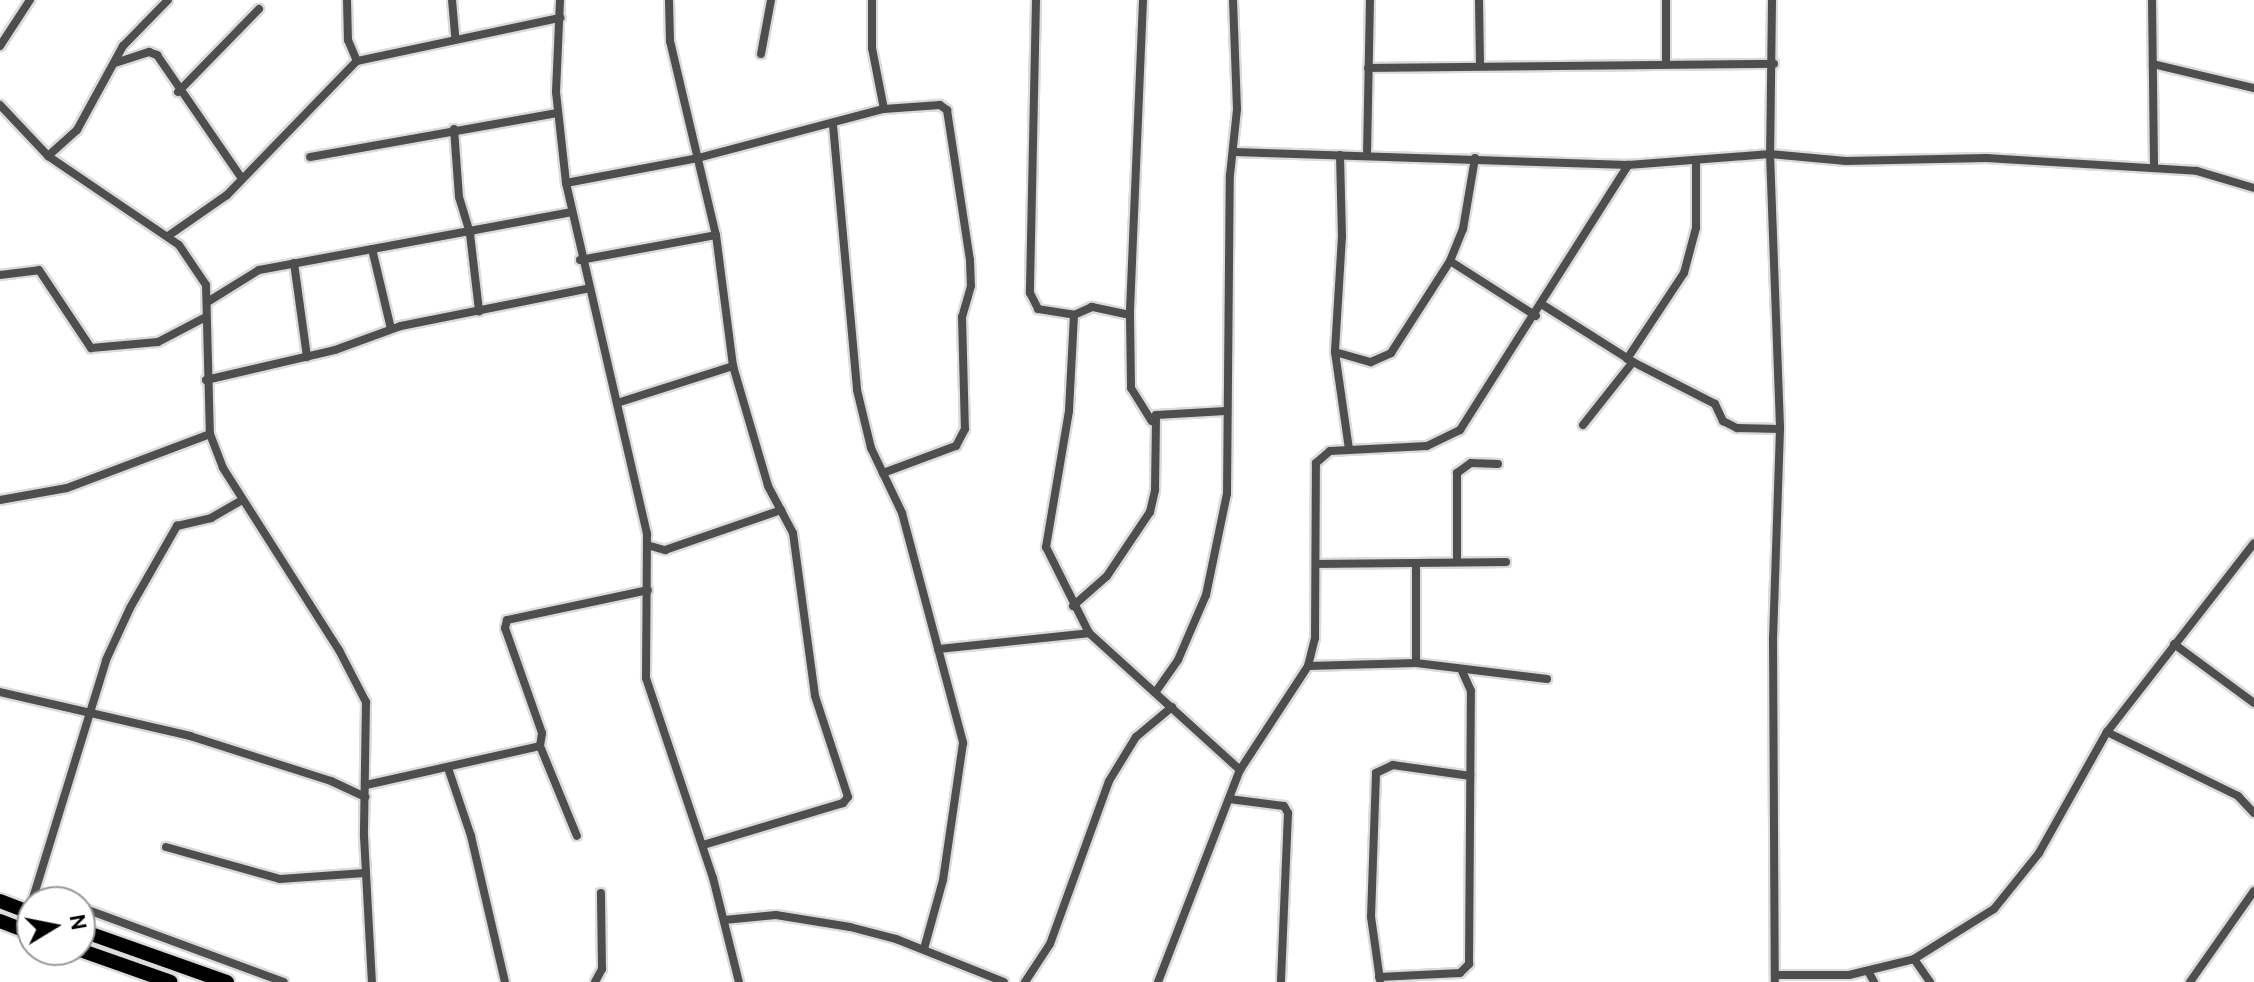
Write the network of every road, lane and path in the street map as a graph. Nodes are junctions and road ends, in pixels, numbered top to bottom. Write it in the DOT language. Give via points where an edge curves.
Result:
graph roads {
  1 [pos="30,0"];
  2 [pos="168,0"];
  3 [pos="347,0"];
  4 [pos="452,0"];
  5 [pos="560,0"];
  6 [pos="669,0"];
  7 [pos="771,0"];
  8 [pos="872,0"];
  9 [pos="1036,0"];
  10 [pos="1143,0"];
  11 [pos="1233,0"];
  12 [pos="1370,0"];
  13 [pos="1479,0"];
  14 [pos="1666,0"];
  15 [pos="1772,0"];
  16 [pos="2152,0"];
  17 [pos="259,9"];
  18 [pos="560,18"];
  19 [pos="455,38"];
  20 [pos="0,46"];
  21 [pos="761,54"];
  22 [pos="357,61"];
  23 [pos="115,63"];
  24 [pos="1666,63"];
  25 [pos="1774,64"];
  26 [pos="2153,64"];
  27 [pos="1480,65"];
  28 [pos="1368,68"];
  29 [pos="2254,87"];
  30 [pos="178,92"];
  31 [pos="0,105"];
  32 [pos="884,109"];
  33 [pos="556,113"];
  34 [pos="833,125"];
  35 [pos="454,129"];
  36 [pos="1234,152"];
  37 [pos="1770,154"];
  38 [pos="1340,155"];
  39 [pos="1367,155"];
  40 [pos="48,156"];
  41 [pos="310,157"];
  42 [pos="698,158"];
  43 [pos="1475,158"];
  44 [pos="1696,160"];
  45 [pos="1628,165"];
  46 [pos="2154,167"];
  47 [pos="241,177"];
  48 [pos="566,183"];
  49 [pos="2254,188"];
  50 [pos="571,212"];
  51 [pos="470,234"];
  52 [pos="716,235"];
  53 [pos="168,236"];
  54 [pos="372,249"];
  55 [pos="580,260"];
  56 [pos="1450,261"];
  57 [pos="294,263"];
  58 [pos="0,275"];
  59 [pos="586,289"];
  60 [pos="209,301"];
  61 [pos="1543,305"];
  62 [pos="479,311"];
  63 [pos="1074,315"];
  64 [pos="1130,315"];
  65 [pos="1536,316"];
  66 [pos="206,317"];
  67 [pos="391,329"];
  68 [pos="1335,352"];
  69 [pos="307,357"];
  70 [pos="1630,361"];
  71 [pos="733,366"];
  72 [pos="206,380"];
  73 [pos="617,403"];
  74 [pos="1226,411"];
  75 [pos="1152,421"];
  76 [pos="1583,425"];
  77 [pos="1780,429"];
  78 [pos="210,434"];
  79 [pos="1349,449"];
  80 [pos="1498,464"];
  81 [pos="883,473"];
  82 [pos="0,500"];
  83 [pos="242,500"];
  84 [pos="781,510"];
  85 [pos="2254,543"];
  86 [pos="647,545"];
  87 [pos="1457,560"];
  88 [pos="1506,562"];
  89 [pos="1416,563"];
  90 [pos="1316,564"];
  91 [pos="648,590"];
  92 [pos="1073,606"];
  93 [pos="1089,633"];
  94 [pos="2174,644"];
  95 [pos="938,649"];
  96 [pos="1416,663"];
  97 [pos="1308,666"];
  98 [pos="1461,669"];
  99 [pos="1547,679"];
  100 [pos="1157,690"];
  101 [pos="0,692"];
  102 [pos="2254,703"];
  103 [pos="1172,707"];
  104 [pos="91,710"];
  105 [pos="2107,732"];
  106 [pos="540,746"];
  107 [pos="448,768"];
  108 [pos="1240,770"];
  109 [pos="1470,776"];
  110 [pos="366,785"];
  111 [pos="365,797"];
  112 [pos="1229,799"];
  113 [pos="2254,813"];
  114 [pos="577,836"];
  115 [pos="703,845"];
  116 [pos="166,847"];
  117 [pos="365,873"];
  118 [pos="37,886"];
  119 [pos="2254,891"];
  120 [pos="601,893"];
  121 [pos="96,913"];
  122 [pos="724,920"];
  123 [pos="96,936"];
  124 [pos="924,949"];
  125 [pos="96,956"];
  126 [pos="1914,959"];
  127 [pos="1868,971"];
  128 [pos="1775,979"];
  129 [pos="1380,980"];
  130 [pos="171,982"];
  131 [pos="227,982"];
  132 [pos="284,982"];
  133 [pos="372,982"];
  134 [pos="505,982"];
  135 [pos="595,982"];
  136 [pos="739,982"];
  137 [pos="1004,982"];
  138 [pos="1025,982"];
  139 [pos="1158,982"];
  140 [pos="1281,982"];
  141 [pos="1874,982"];
  142 [pos="1930,982"];
  143 [pos="2190,982"];
  1 -- 20 [label="street"];
  2 -- 23 [label="street" via="123,46"];
  3 -- 22 [label="street" via="348,40"];
  4 -- 19 [label="street"];
  5 -- 18 [label="street"];
  6 -- 42 [label="street" via="670,41"];
  7 -- 21 [label="street"];
  8 -- 32 [label="street" via="872,48"];
  9 -- 63 [label="street" via="1030,293 1038,309"];
  10 -- 64 [label="street"];
  11 -- 36 [label="street"];
  12 -- 28 [label="street"];
  13 -- 27 [label="street"];
  14 -- 24 [label="street"];
  15 -- 25 [label="street"];
  16 -- 26 [label="street"];
  17 -- 30 [label="street"];
  18 -- 19 [label="street"];
  18 -- 33 [label="street"];
  19 -- 22 [label="street"];
  22 -- 47 [label="street"];
  23 -- 30 [label="street" via="149,52 157,55"];
  23 -- 40 [label="street" via="77,130"];
  24 -- 25 [label="street"];
  24 -- 27 [label="street"];
  25 -- 37 [label="street"];
  26 -- 29 [label="street"];
  26 -- 46 [label="street"];
  27 -- 28 [label="street"];
  28 -- 39 [label="street"];
  30 -- 47 [label="street"];
  31 -- 40 [label="street"];
  32 -- 34 [label="street"];
  32 -- 81 [label="street" via="940,105 947,110 971,286 962,317 961,441"];
  33 -- 35 [label="street"];
  33 -- 48 [label="street"];
  34 -- 42 [label="street"];
  34 -- 81 [label="street" via="857,390"];
  35 -- 41 [label="street"];
  35 -- 51 [label="street" via="459,197"];
  36 -- 38 [label="street" via="1287,158"];
  36 -- 74 [label="street"];
  37 -- 44 [label="street"];
  37 -- 46 [label="street" via="1846,161 1986,158"];
  37 -- 77 [label="street"];
  38 -- 39 [label="street"];
  38 -- 68 [label="street" via="1342,236"];
  39 -- 43 [label="street"];
  40 -- 53 [label="street"];
  42 -- 48 [label="street"];
  42 -- 52 [label="street"];
  43 -- 45 [label="street"];
  43 -- 56 [label="street" via="1463,229"];
  44 -- 45 [label="street"];
  44 -- 70 [label="street" via="1696,228 1684,273"];
  45 -- 61 [label="street"];
  46 -- 49 [label="street" via="2197,171"];
  47 -- 53 [label="street" via="227,195"];
  48 -- 50 [label="street"];
  50 -- 51 [label="street"];
  50 -- 55 [label="street"];
  51 -- 54 [label="street"];
  51 -- 62 [label="street"];
  52 -- 55 [label="street"];
  52 -- 71 [label="street"];
  53 -- 60 [label="street" via="199,268"];
  54 -- 57 [label="street"];
  54 -- 67 [label="street"];
  55 -- 59 [label="street"];
  56 -- 65 [label="street"];
  56 -- 68 [label="street" via="1386,359 1371,362"];
  57 -- 60 [label="street" via="259,270"];
  57 -- 69 [label="street"];
  58 -- 66 [label="street" via="39,270 91,348 158,342"];
  59 -- 62 [label="street"];
  59 -- 73 [label="street"];
  60 -- 66 [label="street"];
  61 -- 65 [label="street"];
  61 -- 70 [label="street"];
  62 -- 67 [label="street"];
  63 -- 64 [label="street" via="1092,307"];
  63 -- 92 [label="street" via="1069,411 1046,547"];
  64 -- 75 [label="street" via="1131,388"];
  65 -- 79 [label="street" via="1469,419 1450,438 1427,446"];
  66 -- 72 [label="street"];
  67 -- 69 [label="street"];
  68 -- 79 [label="street"];
  69 -- 72 [label="street"];
  70 -- 76 [label="street"];
  70 -- 77 [label="street" via="1715,404 1723,421 1737,428"];
  71 -- 73 [label="street"];
  71 -- 84 [label="street" via="749,432"];
  72 -- 78 [label="street"];
  73 -- 86 [label="street" via="643,498"];
  74 -- 75 [label="street" via="1164,413"];
  74 -- 100 [label="street" via="1229,470 1223,527 1206,595 1178,660"];
  75 -- 92 [label="street" via="1155,490 1150,512 1107,576"];
  77 -- 128 [label="street" via="1773,638"];
  78 -- 82 [label="street" via="67,488"];
  78 -- 83 [label="street"];
  79 -- 90 [label="street" via="1330,451 1316,463"];
  80 -- 87 [label="street" via="1471,463 1457,473"];
  81 -- 95 [label="street" via="902,513"];
  83 -- 104 [label="street" via="211,518 177,526 130,608"];
  83 -- 110 [label="street" via="339,650 366,702"];
  84 -- 86 [label="street" via="665,550"];
  84 -- 115 [label="street" via="793,533 815,696 848,797 843,803"];
  85 -- 94 [label="street"];
  86 -- 91 [label="street"];
  87 -- 88 [label="street"];
  87 -- 89 [label="street"];
  89 -- 90 [label="street"];
  89 -- 96 [label="street"];
  90 -- 97 [label="street" via="1315,638"];
  91 -- 106 [label="street" via="507,620 505,628 542,733"];
  91 -- 115 [label="street" via="646,678"];
  92 -- 93 [label="street"];
  93 -- 95 [label="street"];
  93 -- 100 [label="street"];
  94 -- 102 [label="street"];
  94 -- 105 [label="street"];
  95 -- 124 [label="street" via="963,743 962,773"];
  96 -- 97 [label="street"];
  96 -- 98 [label="street"];
  97 -- 108 [label="street"];
  98 -- 99 [label="street"];
  98 -- 109 [label="street" via="1471,691"];
  100 -- 103 [label="street"];
  101 -- 104 [label="street"];
  103 -- 108 [label="street"];
  103 -- 138 [label="street" via="1136,737 1109,781 1050,944"];
  104 -- 111 [label="street" via="299,770"];
  104 -- 118 [label="street"];
  105 -- 113 [label="street" via="2238,796"];
  105 -- 126 [label="street" via="2079,791 2017,884 1994,909"];
  106 -- 107 [label="street"];
  106 -- 114 [label="street"];
  107 -- 110 [label="street"];
  107 -- 134 [label="street" via="471,836"];
  108 -- 112 [label="street"];
  109 -- 129 [label="street" via="1467,969"];
  109 -- 129 [label="street" via="1393,765 1376,773 1371,917"];
  110 -- 111 [label="street"];
  111 -- 117 [label="street"];
  112 -- 139 [label="street"];
  112 -- 140 [label="street" via="1284,806 1288,813"];
  115 -- 122 [label="street"];
  116 -- 117 [label="street" via="280,879"];
  117 -- 133 [label="street"];
  119 -- 143 [label="street"];
  120 -- 135 [label="street" via="602,969"];
  121 -- 132 [label="street"];
  122 -- 124 [label="street" via="776,915 850,927"];
  122 -- 136 [label="street"];
  123 -- 131 [label="highway"];
  124 -- 137 [label="street"];
  125 -- 130 [label="highway"];
  126 -- 127 [label="street"];
  126 -- 142 [label="street"];
  127 -- 128 [label="street"];
  127 -- 141 [label="street"];
}
